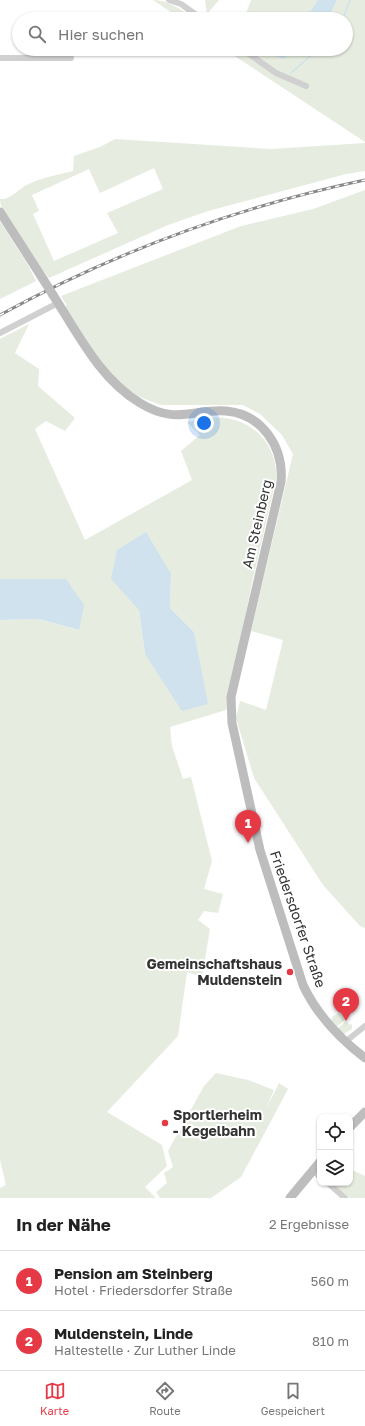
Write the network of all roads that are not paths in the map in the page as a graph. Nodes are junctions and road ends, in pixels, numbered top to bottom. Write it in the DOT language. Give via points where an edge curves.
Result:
graph roads {
  1 [pos="169,0"];
  2 [pos="192,12"];
  3 [pos="252,56"];
  4 [pos="0,58"];
  5 [pos="71,58"];
  6 [pos="306,86"];
  7 [pos="0,212"];
  8 [pos="56,299"];
  9 [pos="0,333"];
  10 [pos="247,791"];
  11 [pos="365,1026"];
  12 [pos="345,1042"];
  13 [pos="365,1058"];
  14 [pos="365,1112"];
  15 [pos="353,1124"];
  16 [pos="316,1173"];
  17 [pos="331,1186"];
  18 [pos="290,1198"];
  19 [pos="345,1198"];
  1 -- 2 [label="street"];
  3 -- 6 [label="street" via="276,73"];
  4 -- 5 [label="street"];
  7 -- 8 [label="main road, Am Steinberg, bridge"];
  8 -- 9 [label="street"];
  8 -- 10 [label="main road, Am Steinberg" via="105,374 138,402 159,412 175,415 218,411 243,415 264,429 278,450 281,482 230,704 233,732"];
  10 -- 12 [label="main road, Friedersdorfer Straße" via="263,862 303,985 320,1013"];
  11 -- 12 [label="street"];
  12 -- 13 [label="main road, Friedersdorfer Straße"];
  14 -- 15 [label="main road"];
  16 -- 18 [label="main road"];
  17 -- 19 [label="street"];
}
